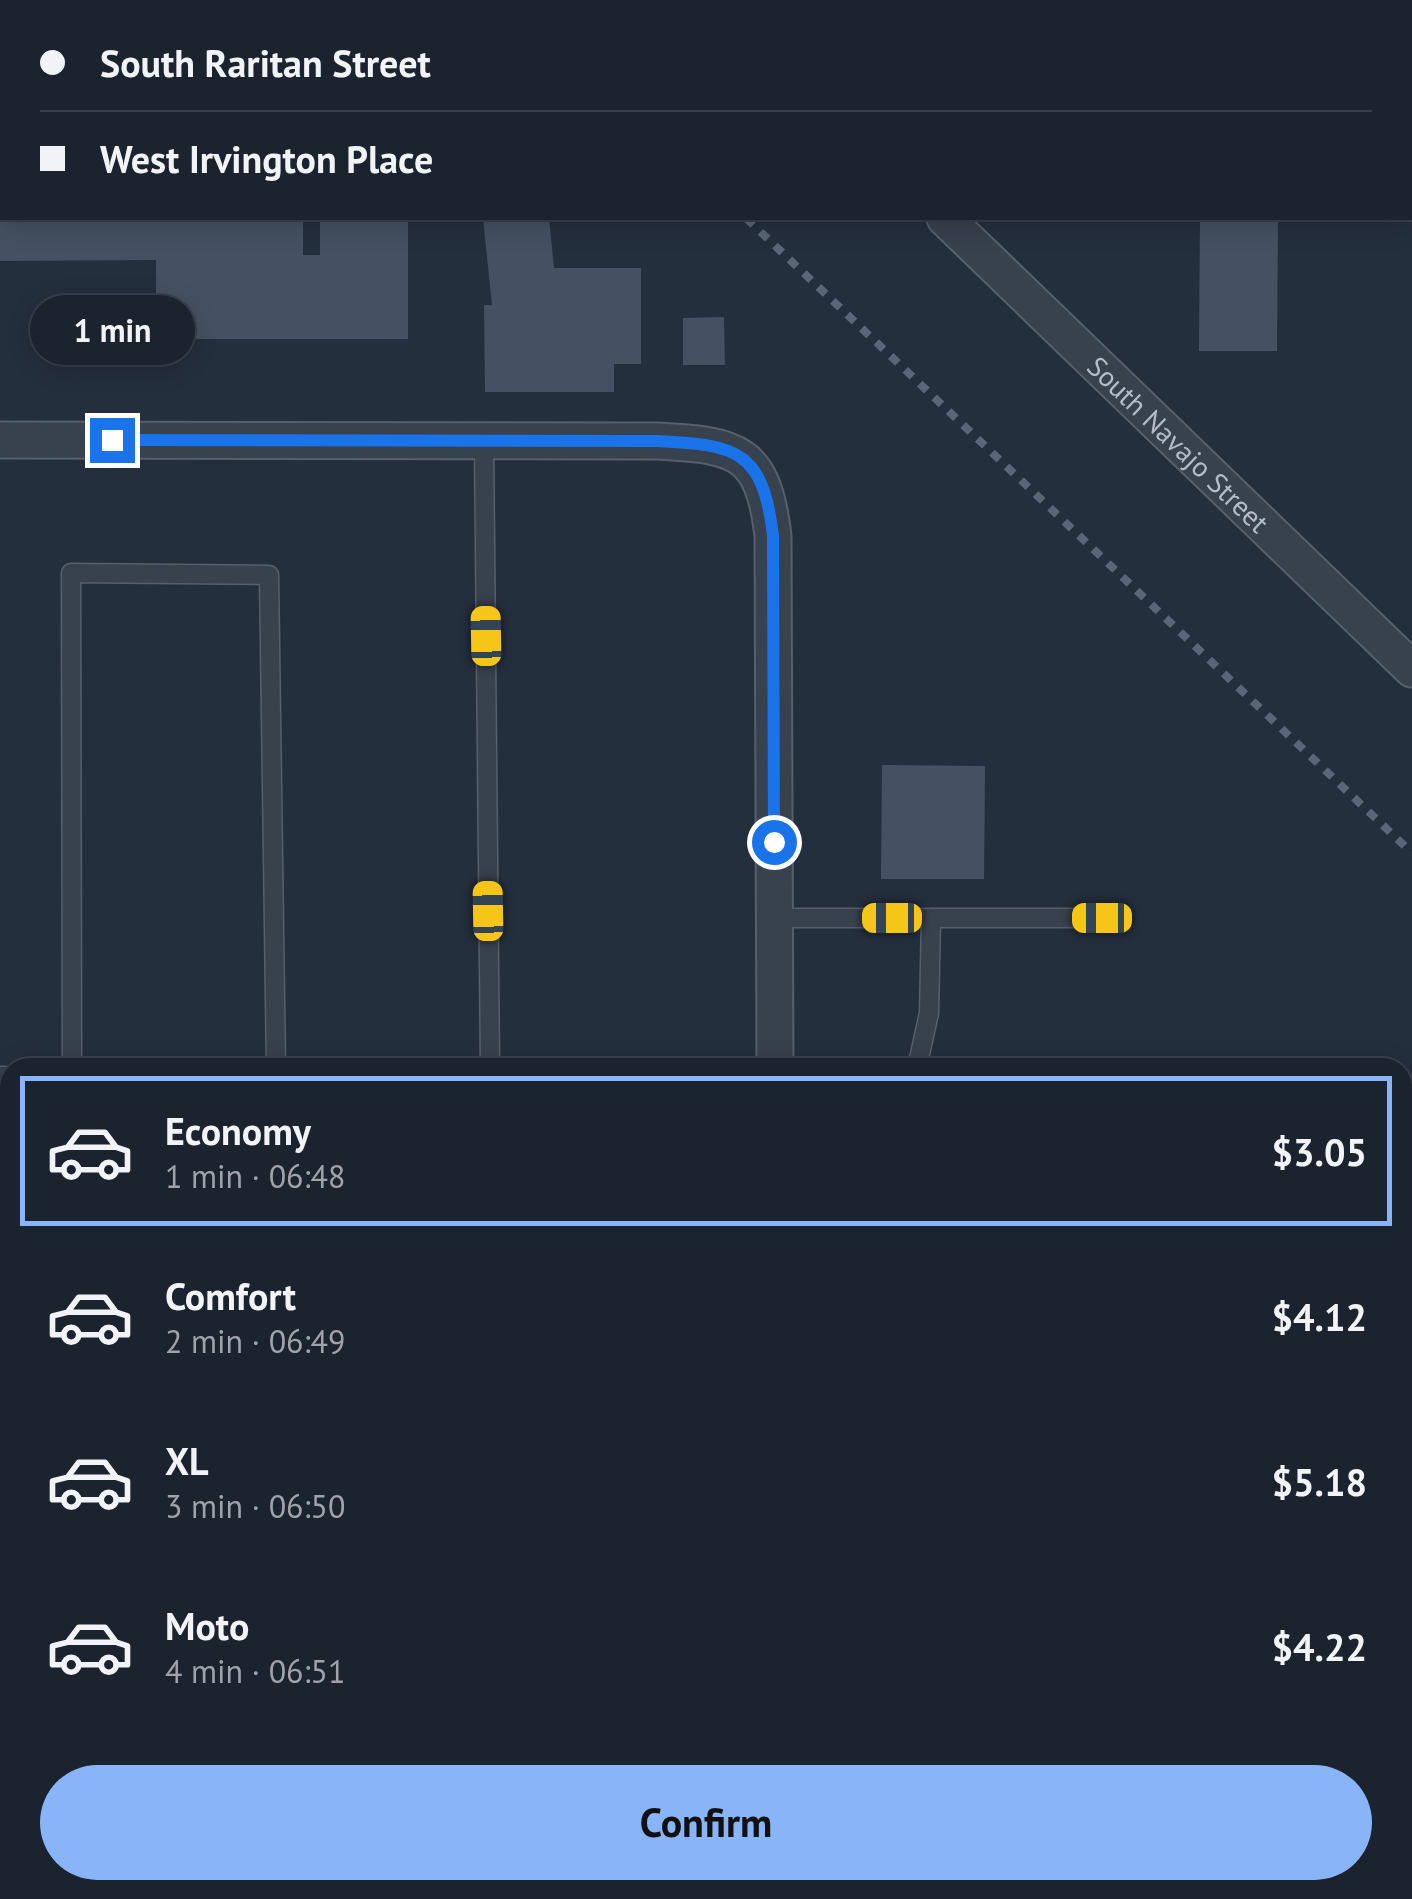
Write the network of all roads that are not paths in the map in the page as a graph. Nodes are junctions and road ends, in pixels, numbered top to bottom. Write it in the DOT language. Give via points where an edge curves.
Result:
graph roads {
  1 [pos="947,220"];
  2 [pos="0,440"];
  3 [pos="484,440"];
  4 [pos="1412,669"];
  5 [pos="775,918"];
  6 [pos="931,918"];
  7 [pos="1102,918"];
  8 [pos="72,1058"];
  9 [pos="276,1058"];
  10 [pos="490,1058"];
  11 [pos="775,1058"];
  12 [pos="919,1058"];
  1 -- 4 [label="street, South Navajo Street"];
  2 -- 3 [label="street"];
  3 -- 5 [label="street" via="689,443 746,458 758,472 773,536"];
  3 -- 10 [label="lane"];
  5 -- 6 [label="lane"];
  5 -- 11 [label="street"];
  6 -- 7 [label="lane"];
  6 -- 12 [label="lane" via="929,1013"];
  8 -- 9 [label="lane" via="71,573 270,575"];
}
